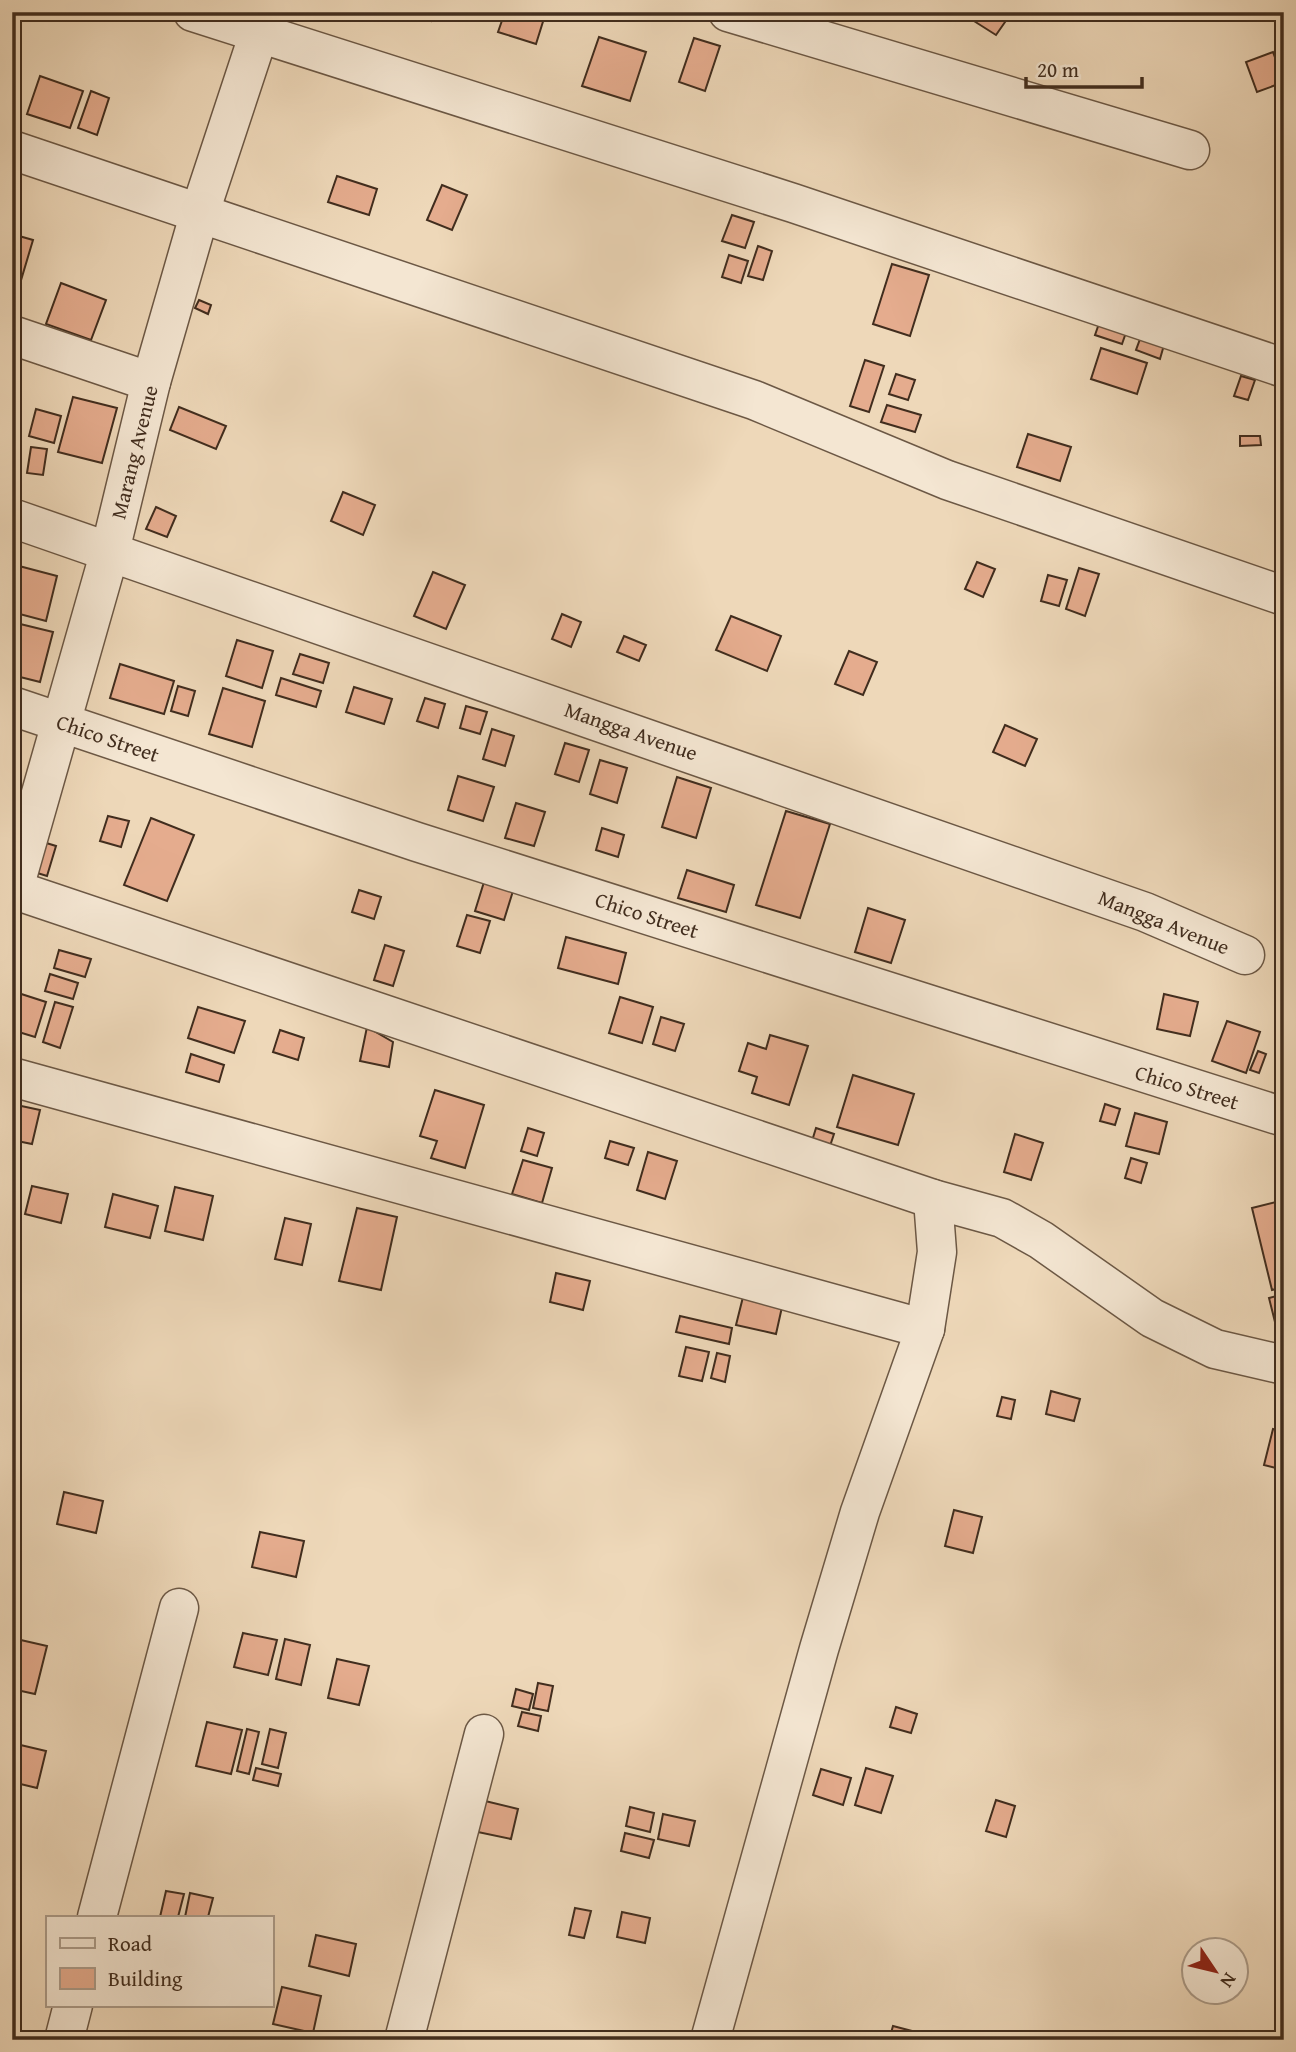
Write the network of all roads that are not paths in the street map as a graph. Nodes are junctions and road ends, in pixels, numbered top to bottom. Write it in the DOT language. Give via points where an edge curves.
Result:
graph roads {
  1 [pos="193,12"];
  2 [pos="728,12"];
  3 [pos="262,23"];
  4 [pos="12,150"];
  5 [pos="1190,150"];
  6 [pos="200,212"];
  7 [pos="12,335"];
  8 [pos="1284,368"];
  9 [pos="151,382"];
  10 [pos="12,518"];
  11 [pos="110,551"];
  12 [pos="1284,596"];
  13 [pos="12,706"];
  14 [pos="62,723"];
  15 [pos="13,891"];
  16 [pos="1245,955"];
  17 [pos="12,1077"];
  18 [pos="1284,1117"];
  19 [pos="933,1199"];
  20 [pos="925,1329"];
  21 [pos="1284,1365"];
  22 [pos="179,1608"];
  23 [pos="484,1734"];
  24 [pos="97,1916"];
  25 [pos="73,2007"];
  26 [pos="64,2040"];
  27 [pos="404,2040"];
  28 [pos="710,2040"];
  1 -- 3 [label="street"];
  2 -- 5 [label="street"];
  3 -- 6 [label="street, Marang Avenue"];
  3 -- 8 [label="street"];
  4 -- 6 [label="street"];
  6 -- 9 [label="street, Marang Avenue"];
  6 -- 12 [label="street" via="754,400 947,480"];
  7 -- 9 [label="street"];
  9 -- 11 [label="street, Marang Avenue"];
  10 -- 11 [label="street, Mangga Avenue"];
  11 -- 14 [label="street, Marang Avenue"];
  11 -- 16 [label="street, Mangga Avenue" via="1132,907"];
  13 -- 14 [label="street, Chico Street"];
  14 -- 15 [label="street, Marang Avenue"];
  14 -- 18 [label="street, Chico Street" via="430,846"];
  15 -- 19 [label="street"];
  17 -- 20 [label="street"];
  19 -- 20 [label="street" via="937,1252"];
  19 -- 21 [label="street" via="1002,1218 1152,1318 1215,1349"];
  20 -- 28 [label="street" via="860,1512"];
  22 -- 24 [label="street"];
  23 -- 27 [label="street"];
  25 -- 26 [label="street"];
}
